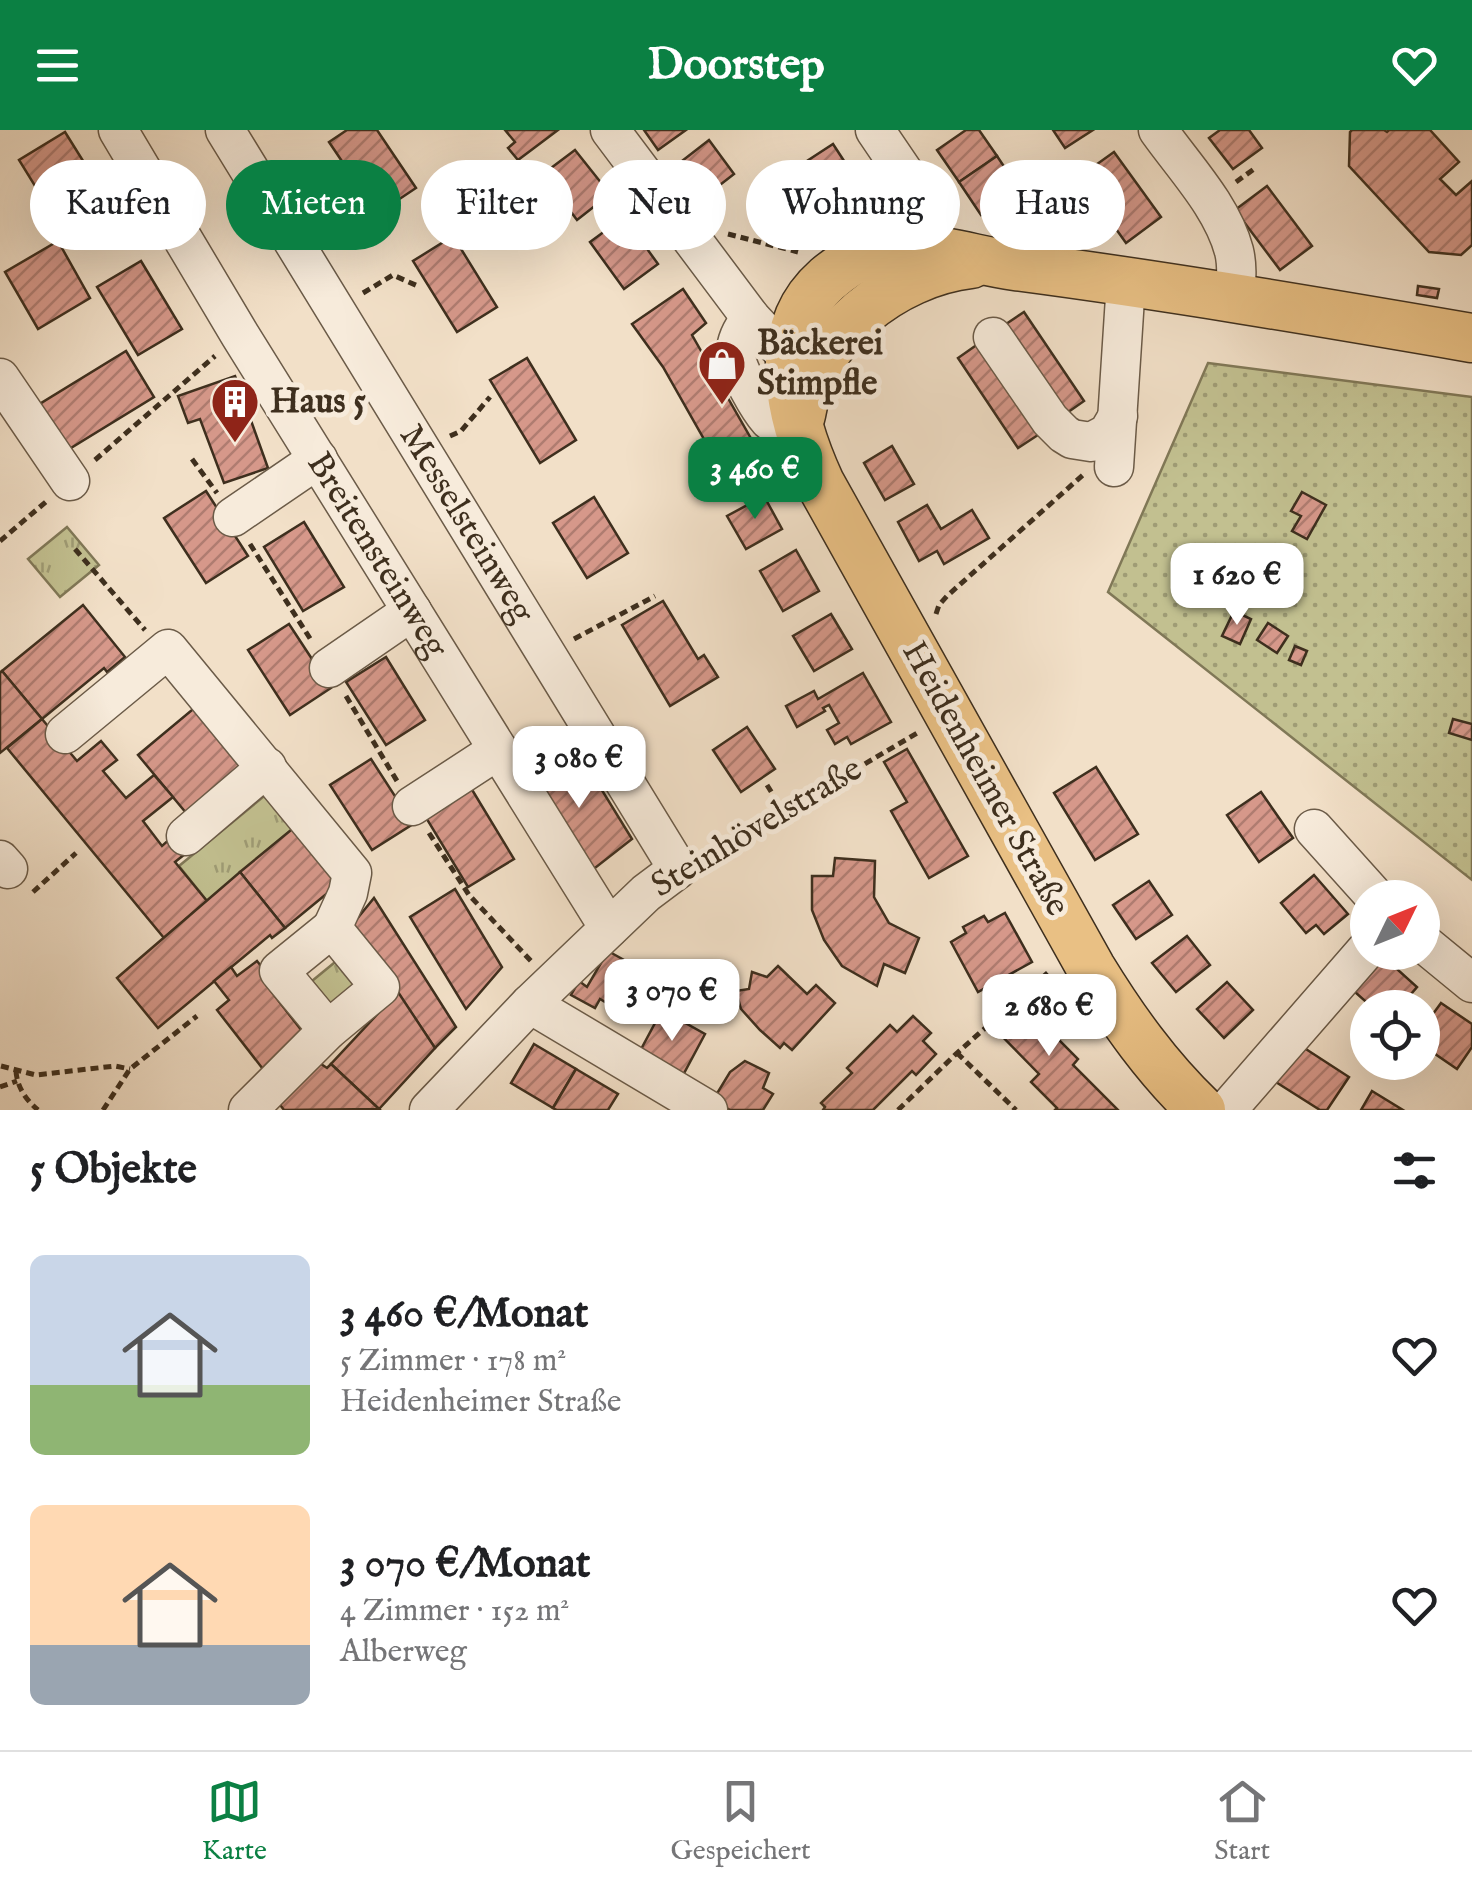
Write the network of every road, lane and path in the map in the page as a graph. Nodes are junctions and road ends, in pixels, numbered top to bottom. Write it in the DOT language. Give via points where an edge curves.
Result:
graph roads {
  1 [pos="118,130"];
  2 [pos="225,130"];
  3 [pos="610,130"];
  4 [pos="875,130"];
  5 [pos="1158,130"];
  6 [pos="632,160"];
  7 [pos="726,234"];
  8 [pos="700,250"];
  9 [pos="798,252"];
  10 [pos="927,261"];
  11 [pos="787,266"];
  12 [pos="1126,282"];
  13 [pos="420,287"];
  14 [pos="1234,299"];
  15 [pos="335,311"];
  16 [pos="752,318"];
  17 [pos="240,335"];
  18 [pos="993,336"];
  19 [pos="1472,338"];
  20 [pos="801,365"];
  21 [pos="0,378"];
  22 [pos="490,397"];
  23 [pos="799,428"];
  24 [pos="1116,443"];
  25 [pos="421,452"];
  26 [pos="192,459"];
  27 [pos="318,459"];
  28 [pos="70,481"];
  29 [pos="233,517"];
  30 [pos="0,540"];
  31 [pos="75,549"];
  32 [pos="655,596"];
  33 [pos="412,610"];
  34 [pos="936,624"];
  35 [pos="164,652"];
  36 [pos="545,655"];
  37 [pos="329,668"];
  38 [pos="925,728"];
  39 [pos="65,734"];
  40 [pos="498,750"];
  41 [pos="267,768"];
  42 [pos="767,785"];
  43 [pos="412,806"];
  44 [pos="783,810"];
  45 [pos="1314,829"];
  46 [pos="186,836"];
  47 [pos="76,853"];
  48 [pos="678,870"];
  49 [pos="12,876"];
  50 [pos="1360,880"];
  51 [pos="332,928"];
  52 [pos="609,928"];
  53 [pos="1440,957"];
  54 [pos="1057,964"];
  55 [pos="1350,969"];
  56 [pos="1472,984"];
  57 [pos="540,993"];
  58 [pos="198,1016"];
  59 [pos="328,1030"];
  60 [pos="956,1053"];
  61 [pos="2,1066"];
  62 [pos="130,1069"];
  63 [pos="16,1071"];
  64 [pos="17,1081"];
  65 [pos="0,1087"];
  66 [pos="38,1110"];
  67 [pos="103,1110"];
  68 [pos="248,1110"];
  69 [pos="429,1110"];
  70 [pos="708,1110"];
  71 [pos="898,1110"];
  72 [pos="1016,1110"];
  73 [pos="1201,1110"];
  74 [pos="1227,1110"];
  1 -- 17 [label="street, Breitensteinweg"];
  2 -- 15 [label="street, Messelsteinweg"];
  3 -- 6 [label="street"];
  4 -- 10 [label="street" via="917,194"];
  5 -- 14 [label="street" via="1220,217 1234,252"];
  7 -- 9 [label="path"];
  8 -- 16 [label="street"];
  9 -- 11 [label="path"];
  10 -- 12 [label="main road" via="990,262"];
  10 -- 20 [label="main road"];
  12 -- 14 [label="main road"];
  12 -- 24 [label="street"];
  13 -- 15 [label="path" via="393,275"];
  14 -- 19 [label="main road"];
  15 -- 25 [label="street, Messelsteinweg"];
  16 -- 20 [label="street"];
  16 -- 23 [label="street" via="737,343 739,368 770,422"];
  17 -- 27 [label="street, Breitensteinweg"];
  17 -- 28 [label="path"];
  18 -- 24 [label="street" via="1064,434 1091,442 1108,433"];
  20 -- 23 [label="main road"];
  21 -- 28 [label="street"];
  22 -- 25 [label="path" via="461,431"];
  23 -- 73 [label="main road, Heidenheimer Straße" via="820,483 1091,968 1138,1040"];
  24 -- 34 [label="path" via="947,596"];
  25 -- 36 [label="street, Messelsteinweg"];
  26 -- 29 [label="path"];
  27 -- 29 [label="street"];
  27 -- 33 [label="street, Breitensteinweg"];
  28 -- 30 [label="path"];
  29 -- 37 [label="path"];
  31 -- 35 [label="path"];
  32 -- 36 [label="path"];
  33 -- 37 [label="street"];
  33 -- 40 [label="street, Breitensteinweg"];
  35 -- 39 [label="street"];
  35 -- 41 [label="street"];
  36 -- 48 [label="street, Messelsteinweg"];
  37 -- 43 [label="path"];
  38 -- 44 [label="path, Steinhövelstraße"];
  40 -- 43 [label="street"];
  40 -- 52 [label="street, Breitensteinweg"];
  41 -- 46 [label="street"];
  41 -- 51 [label="street" via="352,874"];
  42 -- 44 [label="path"];
  43 -- 57 [label="path"];
  44 -- 48 [label="path, Steinhövelstraße"];
  45 -- 50 [label="street"];
  47 -- 49 [label="path"];
  48 -- 52 [label="street, Steinhövelstraße"];
  51 -- 59 [label="street" via="280,972"];
  51 -- 59 [label="street" via="380,987"];
  52 -- 57 [label="street, Steinhövelstraße"];
  53 -- 56 [label="street"];
  54 -- 60 [label="path"];
  55 -- 74 [label="street"];
  57 -- 69 [label="street, Steinhövelstraße"];
  57 -- 70 [label="street"];
  58 -- 62 [label="path"];
  59 -- 68 [label="street"];
  60 -- 71 [label="path"];
  60 -- 72 [label="path"];
  61 -- 63 [label="path"];
  62 -- 63 [label="path"];
  62 -- 67 [label="path"];
  63 -- 64 [label="path"];
  64 -- 65 [label="path"];
  64 -- 66 [label="path"];
}
